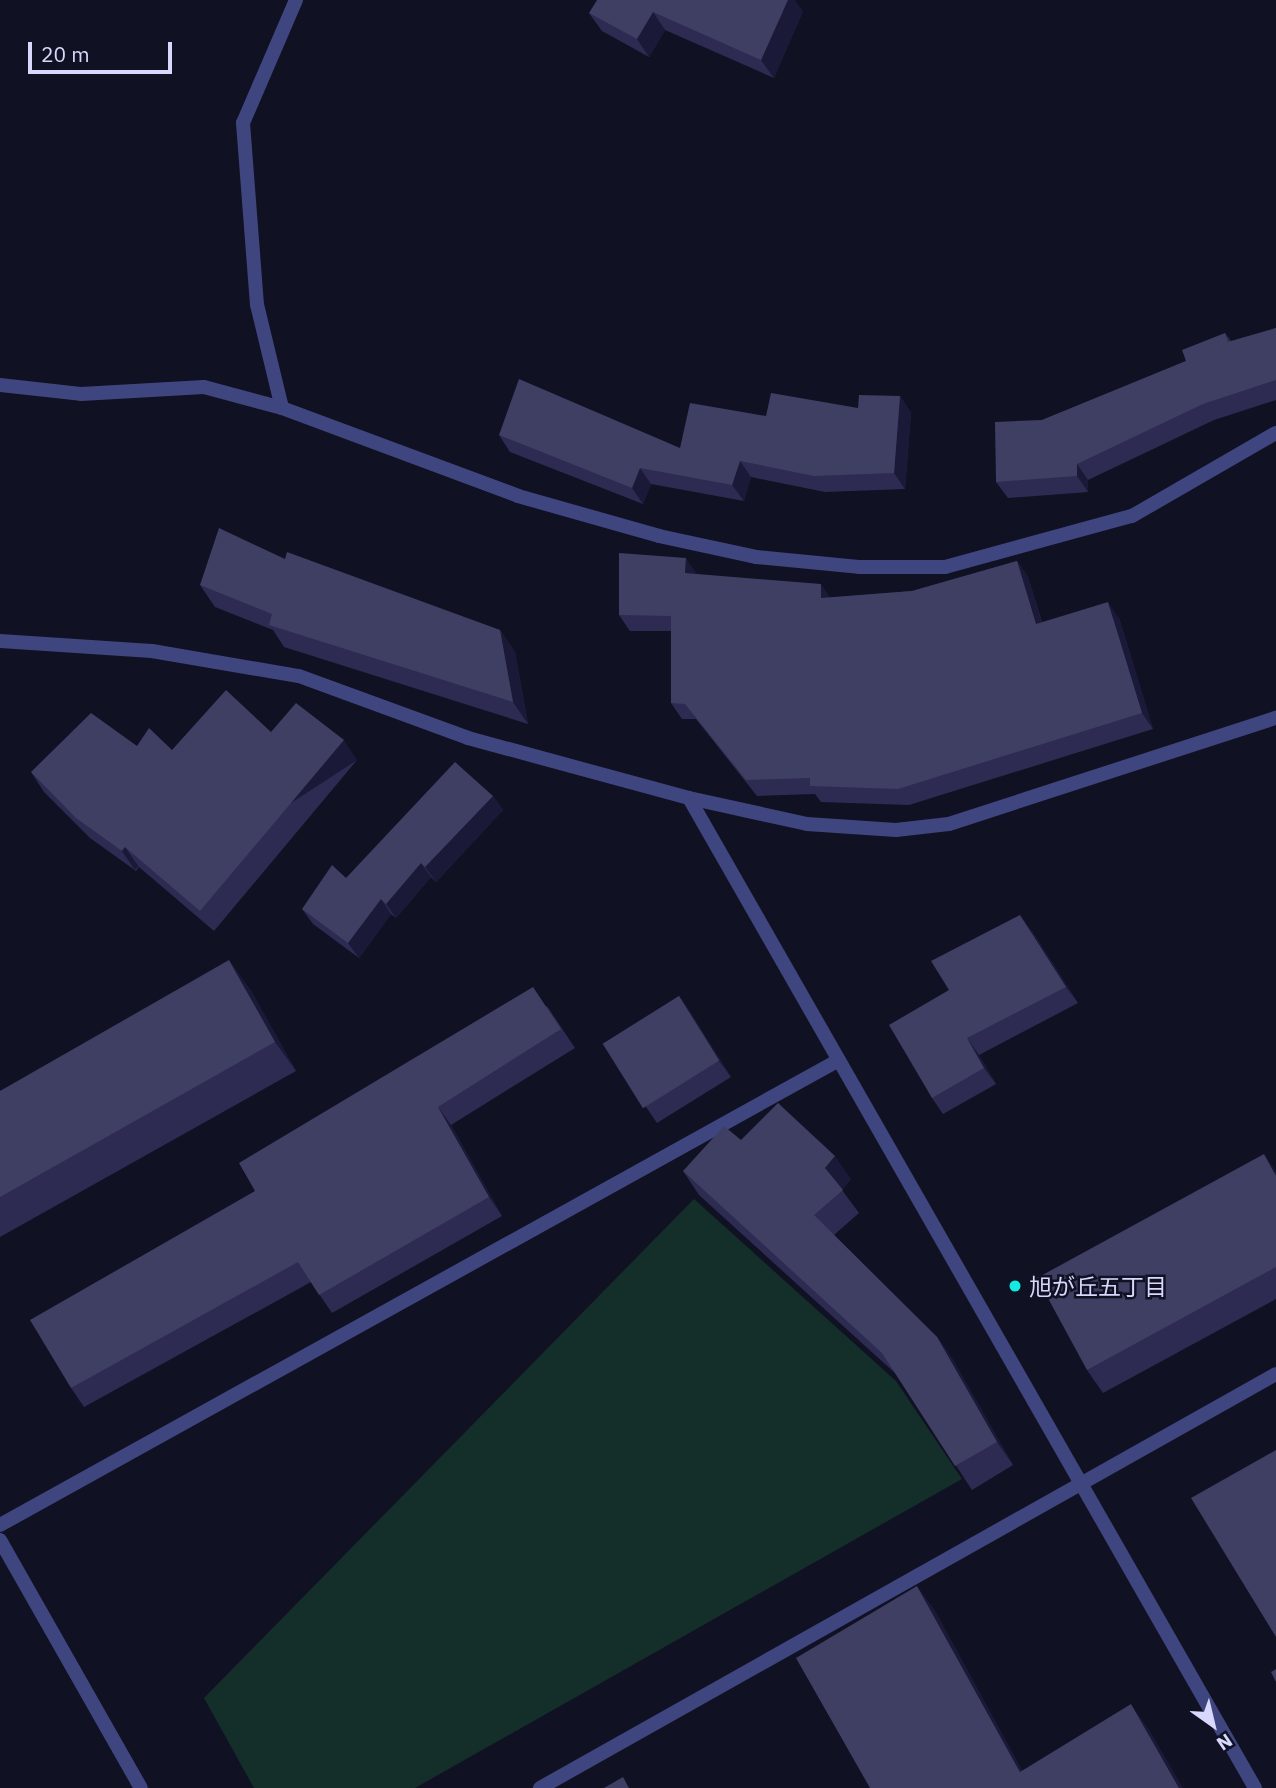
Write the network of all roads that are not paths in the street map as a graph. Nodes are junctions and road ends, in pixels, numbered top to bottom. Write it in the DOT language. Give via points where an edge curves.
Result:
graph roads {
  1 [pos="296,0"];
  2 [pos="0,385"];
  3 [pos="282,408"];
  4 [pos="1276,433"];
  5 [pos="0,641"];
  6 [pos="1276,718"];
  7 [pos="689,799"];
  8 [pos="839,1060"];
  9 [pos="1276,1374"];
  10 [pos="1081,1485"];
  11 [pos="0,1525"];
  12 [pos="0,1540"];
  13 [pos="549,1786"];
  14 [pos="141,1788"];
  15 [pos="1255,1788"];
  1 -- 3 [label="street" via="243,123 257,305"];
  2 -- 3 [label="street" via="81,394 204,387"];
  3 -- 4 [label="street" via="519,496 659,536 756,557 859,567 945,567 1132,516"];
  5 -- 7 [label="street" via="152,651 299,676 468,738"];
  6 -- 7 [label="street" via="949,824 896,830 807,824"];
  7 -- 8 [label="street"];
  8 -- 10 [label="street"];
  8 -- 11 [label="street"];
  9 -- 10 [label="street"];
  10 -- 13 [label="street"];
  10 -- 15 [label="street"];
  12 -- 14 [label="street"];
}
